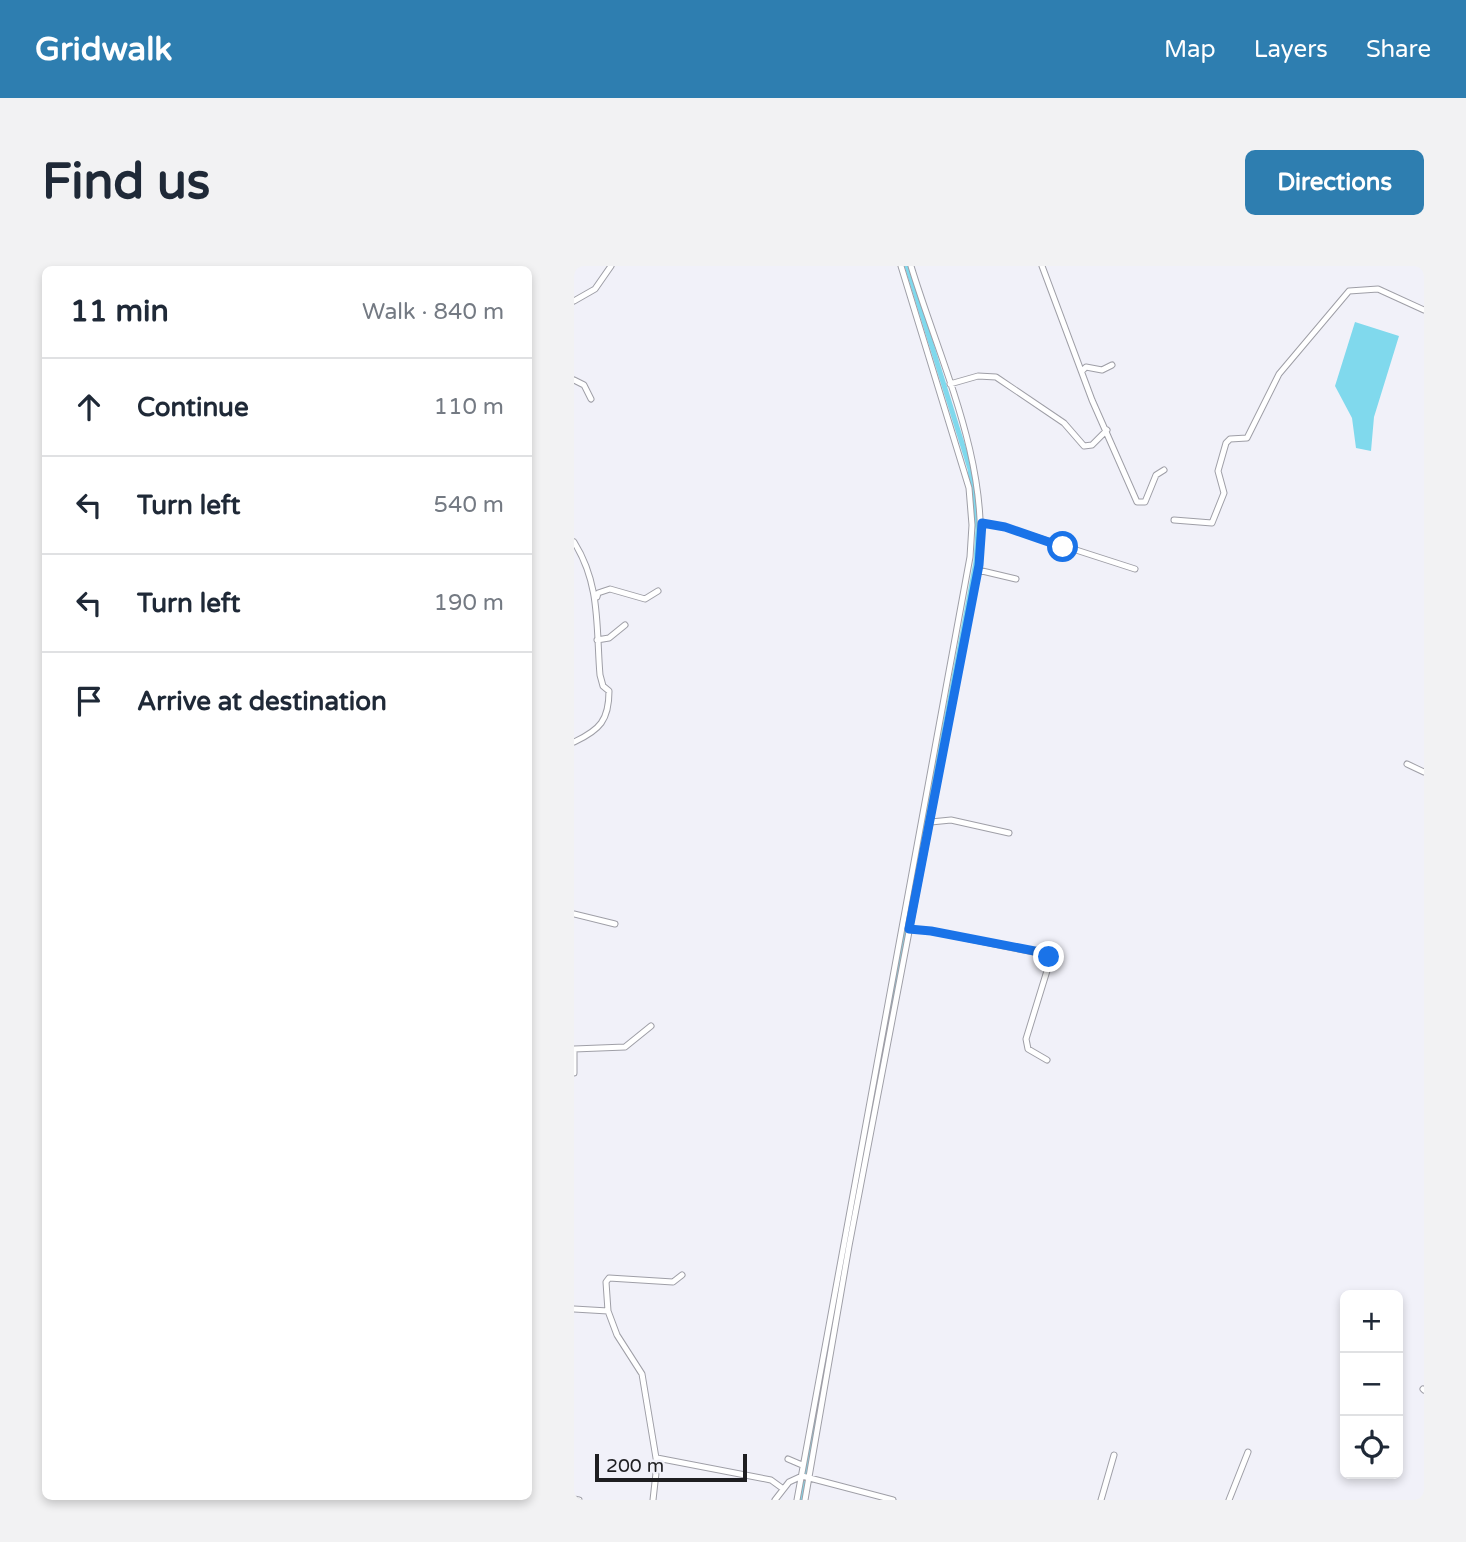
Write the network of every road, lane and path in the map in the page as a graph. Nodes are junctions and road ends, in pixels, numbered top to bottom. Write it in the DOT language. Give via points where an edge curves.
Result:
graph roads {
  1 [pos="611,266"];
  2 [pos="901,266"];
  3 [pos="911,266"];
  4 [pos="1042,266"];
  5 [pos="574,301"];
  6 [pos="1424,310"];
  7 [pos="1112,365"];
  8 [pos="1082,371"];
  9 [pos="574,380"];
  10 [pos="950,384"];
  11 [pos="591,399"];
  12 [pos="1107,430"];
  13 [pos="1164,470"];
  14 [pos="1174,520"];
  15 [pos="982,523"];
  16 [pos="574,542"];
  17 [pos="1135,569"];
  18 [pos="978,570"];
  19 [pos="1016,579"];
  20 [pos="658,591"];
  21 [pos="596,600"];
  22 [pos="625,625"];
  23 [pos="597,640"];
  24 [pos="574,742"];
  25 [pos="1407,764"];
  26 [pos="1424,772"];
  27 [pos="931,822"];
  28 [pos="1009,833"];
  29 [pos="574,914"];
  30 [pos="615,924"];
  31 [pos="909,929"];
  32 [pos="651,1026"];
  33 [pos="574,1049"];
  34 [pos="1047,1060"];
  35 [pos="574,1073"];
  36 [pos="682,1275"];
  37 [pos="574,1309"];
  38 [pos="608,1311"];
  39 [pos="1248,1452"];
  40 [pos="1114,1455"];
  41 [pos="657,1458"];
  42 [pos="788,1459"];
  43 [pos="802,1465"];
  44 [pos="804,1476"];
  45 [pos="782,1488"];
  46 [pos="653,1500"];
  47 [pos="775,1500"];
  48 [pos="797,1500"];
  49 [pos="805,1500"];
  50 [pos="893,1500"];
  51 [pos="1101,1500"];
  52 [pos="1229,1500"];
  1 -- 5 [label="street" via="595,289"];
  2 -- 43 [label="street" via="970,488 970,557"];
  3 -- 10 [label="street"];
  4 -- 8 [label="street"];
  6 -- 14 [label="street" via="1378,289 1349,291 1279,374 1247,438 1226,443 1218,471 1224,495 1212,523"];
  7 -- 8 [label="street"];
  8 -- 12 [label="street"];
  9 -- 11 [label="street" via="584,385"];
  10 -- 12 [label="street" via="978,376 996,377 1048,411 1084,446 1092,445"];
  10 -- 15 [label="street" via="979,493"];
  12 -- 13 [label="street" via="1137,502 1145,502"];
  15 -- 17 [label="street"];
  15 -- 18 [label="street"];
  16 -- 21 [label="street"];
  18 -- 19 [label="street"];
  18 -- 27 [label="street"];
  20 -- 21 [label="street" via="645,599 610,589 598,593"];
  21 -- 23 [label="street"];
  22 -- 23 [label="street" via="609,638"];
  23 -- 24 [label="street" via="600,675 609,691 607,715 594,732"];
  25 -- 26 [label="street"];
  27 -- 28 [label="street" via="951,820"];
  27 -- 31 [label="street"];
  29 -- 30 [label="street"];
  31 -- 34 [label="street" via="1048,955 1026,1039 1028,1049"];
  31 -- 44 [label="street"];
  32 -- 33 [label="street" via="625,1047"];
  33 -- 35 [label="street"];
  36 -- 38 [label="street" via="673,1282 609,1278"];
  37 -- 38 [label="street"];
  38 -- 41 [label="street" via="642,1374"];
  39 -- 52 [label="street"];
  40 -- 51 [label="street"];
  41 -- 45 [label="street" via="771,1480"];
  41 -- 46 [label="street"];
  42 -- 43 [label="street"];
  43 -- 44 [label="street"];
  44 -- 45 [label="street"];
  44 -- 48 [label="street"];
  44 -- 49 [label="street"];
  44 -- 50 [label="street"];
  45 -- 47 [label="street"];
}
